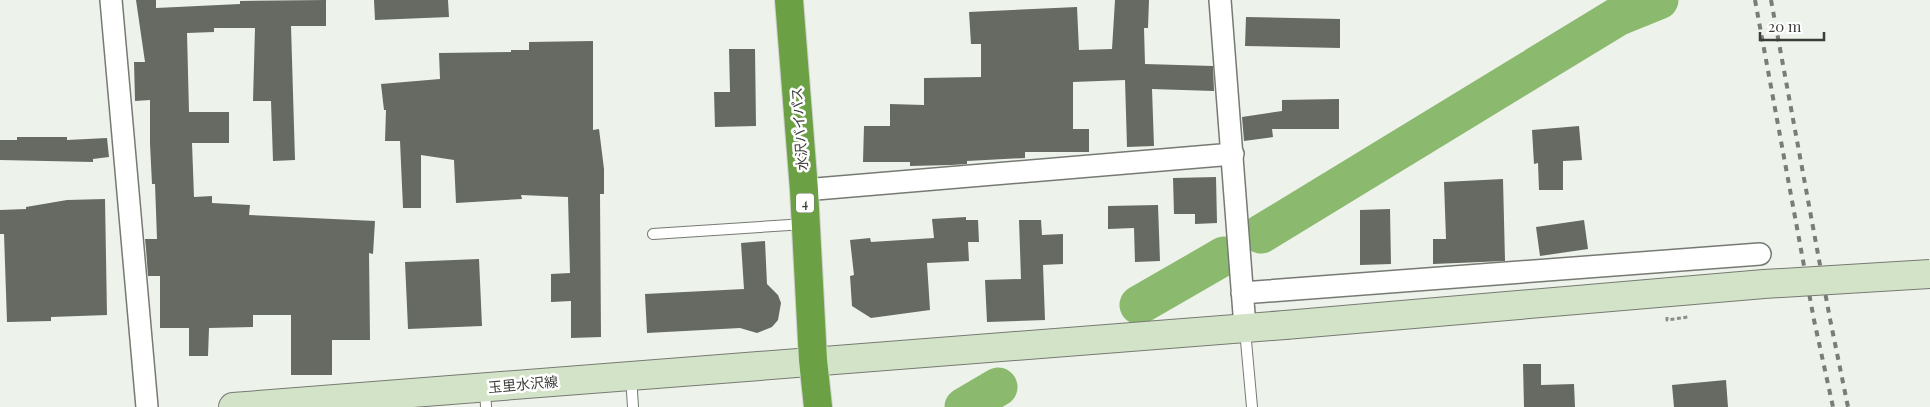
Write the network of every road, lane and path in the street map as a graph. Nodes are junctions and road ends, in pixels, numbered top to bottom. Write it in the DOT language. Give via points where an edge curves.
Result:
graph roads {
  1 [pos="111,0"];
  2 [pos="789,0"];
  3 [pos="1220,0"];
  4 [pos="1232,154"];
  5 [pos="804,190"];
  6 [pos="806,224"];
  7 [pos="653,234"];
  8 [pos="1760,254"];
  9 [pos="1930,274"];
  10 [pos="1242,293"];
  11 [pos="1245,327"];
  12 [pos="813,360"];
  13 [pos="631,375"];
  14 [pos="486,397"];
  15 [pos="342,403"];
  16 [pos="147,407"];
  17 [pos="233,407"];
  18 [pos="633,407"];
  19 [pos="818,407"];
  20 [pos="1252,407"];
  1 -- 16 [label="street"];
  2 -- 5 [label="highway, 水沢バイパス / 4"];
  3 -- 4 [label="street"];
  4 -- 5 [label="street"];
  4 -- 10 [label="street"];
  5 -- 6 [label="highway, 水沢バイパス / 4"];
  6 -- 7 [label="lane"];
  6 -- 12 [label="highway, 水沢バイパス / 4"];
  8 -- 10 [label="street"];
  9 -- 11 [label="street, 玉里水沢線, bridge" via="1764,284"];
  10 -- 11 [label="street"];
  11 -- 12 [label="street, 玉里水沢線"];
  11 -- 20 [label="lane"];
  12 -- 13 [label="street, 玉里水沢線"];
  12 -- 19 [label="highway, 水沢バイパス / 4"];
  13 -- 14 [label="street, 玉里水沢線"];
  13 -- 18 [label="lane"];
  14 -- 15 [label="street, 玉里水沢線"];
  15 -- 17 [label="street, 玉里水沢線"];
}
